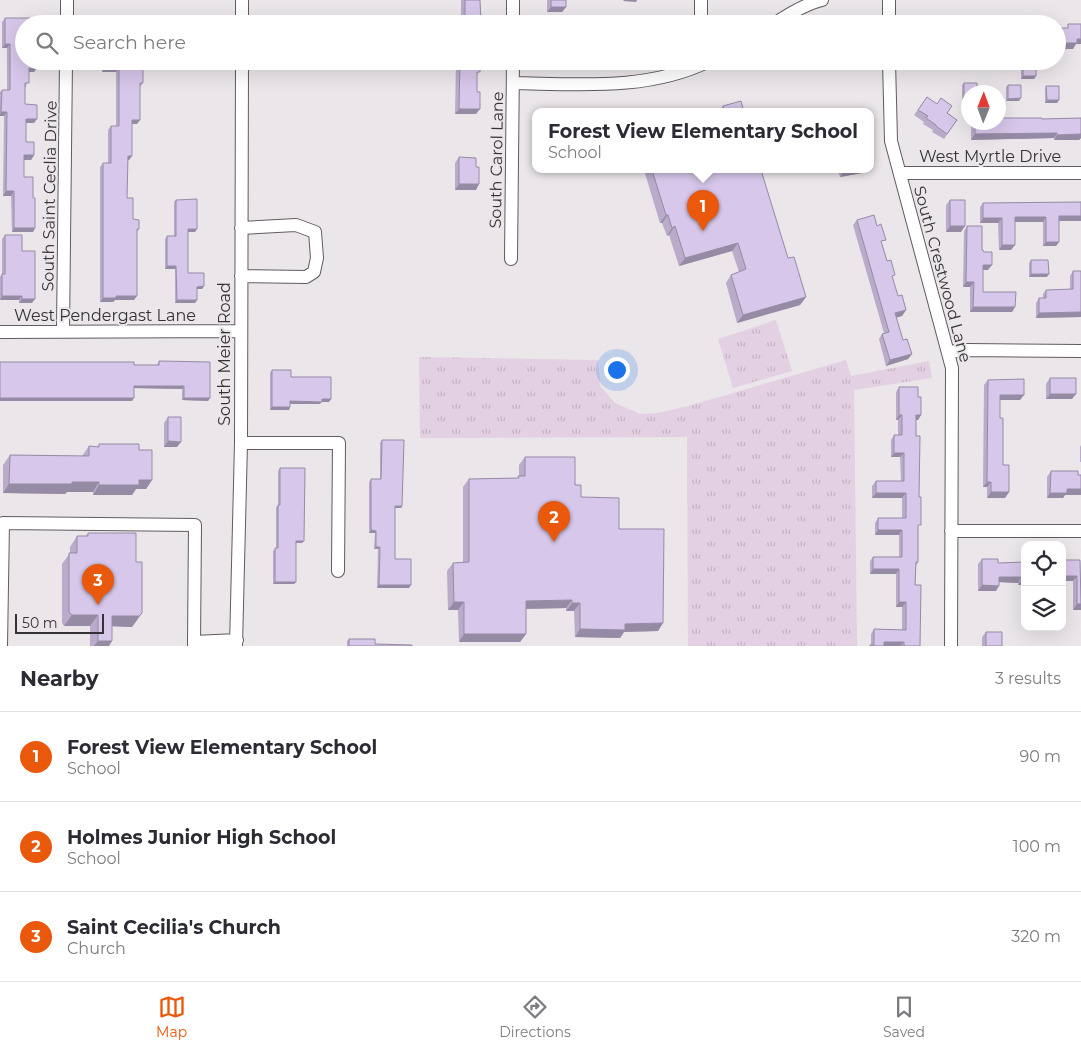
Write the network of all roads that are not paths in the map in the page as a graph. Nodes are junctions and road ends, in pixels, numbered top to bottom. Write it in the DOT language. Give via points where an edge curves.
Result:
graph roads {
  1 [pos="67,0"];
  2 [pos="242,0"];
  3 [pos="513,0"];
  4 [pos="701,0"];
  5 [pos="822,0"];
  6 [pos="889,0"];
  7 [pos="67,15"];
  8 [pos="242,15"];
  9 [pos="513,15"];
  10 [pos="701,15"];
  11 [pos="789,15"];
  12 [pos="889,15"];
  13 [pos="66,70"];
  14 [pos="242,70"];
  15 [pos="513,70"];
  16 [pos="684,70"];
  17 [pos="889,70"];
  18 [pos="513,84"];
  19 [pos="900,172"];
  20 [pos="1081,173"];
  21 [pos="241,228"];
  22 [pos="511,259"];
  23 [pos="241,276"];
  24 [pos="63,331"];
  25 [pos="240,331"];
  26 [pos="0,332"];
  27 [pos="1081,351"];
  28 [pos="948,352"];
  29 [pos="240,443"];
  30 [pos="950,531"];
  31 [pos="1081,531"];
  32 [pos="338,572"];
  33 [pos="237,643"];
  34 [pos="194,644"];
  35 [pos="0,646"];
  36 [pos="951,646"];
  1 -- 7 [label="street"];
  2 -- 8 [label="street"];
  3 -- 9 [label="street"];
  4 -- 10 [label="street"];
  5 -- 11 [label="street"];
  6 -- 12 [label="street"];
  13 -- 24 [label="street, South Saint Ceclia Drive"];
  14 -- 21 [label="street, South Meier Road"];
  15 -- 18 [label="street, South Carol Lane"];
  16 -- 18 [label="street" via="666,77 622,84"];
  17 -- 19 [label="street, South Crestwood Lane" via="891,141"];
  18 -- 22 [label="street, South Carol Lane"];
  19 -- 20 [label="street, West Myrtle Drive"];
  19 -- 28 [label="street, South Crestwood Lane"];
  21 -- 23 [label="street, South Meier Road"];
  21 -- 23 [label="street" via="296,225 315,232 317,258 314,272 306,277"];
  23 -- 25 [label="street, South Meier Road"];
  24 -- 25 [label="street, West Pendergast Lane"];
  24 -- 26 [label="street, West Pendergast Lane"];
  25 -- 29 [label="street, South Meier Road"];
  27 -- 28 [label="street"];
  28 -- 30 [label="street, South Crestwood Lane" via="952,368"];
  29 -- 32 [label="street" via="339,443"];
  29 -- 33 [label="street, South Meier Road"];
  30 -- 31 [label="street"];
  30 -- 36 [label="street, South Crestwood Lane"];
  33 -- 34 [label="street"];
  34 -- 35 [label="street" via="195,525 3,523"];
}
